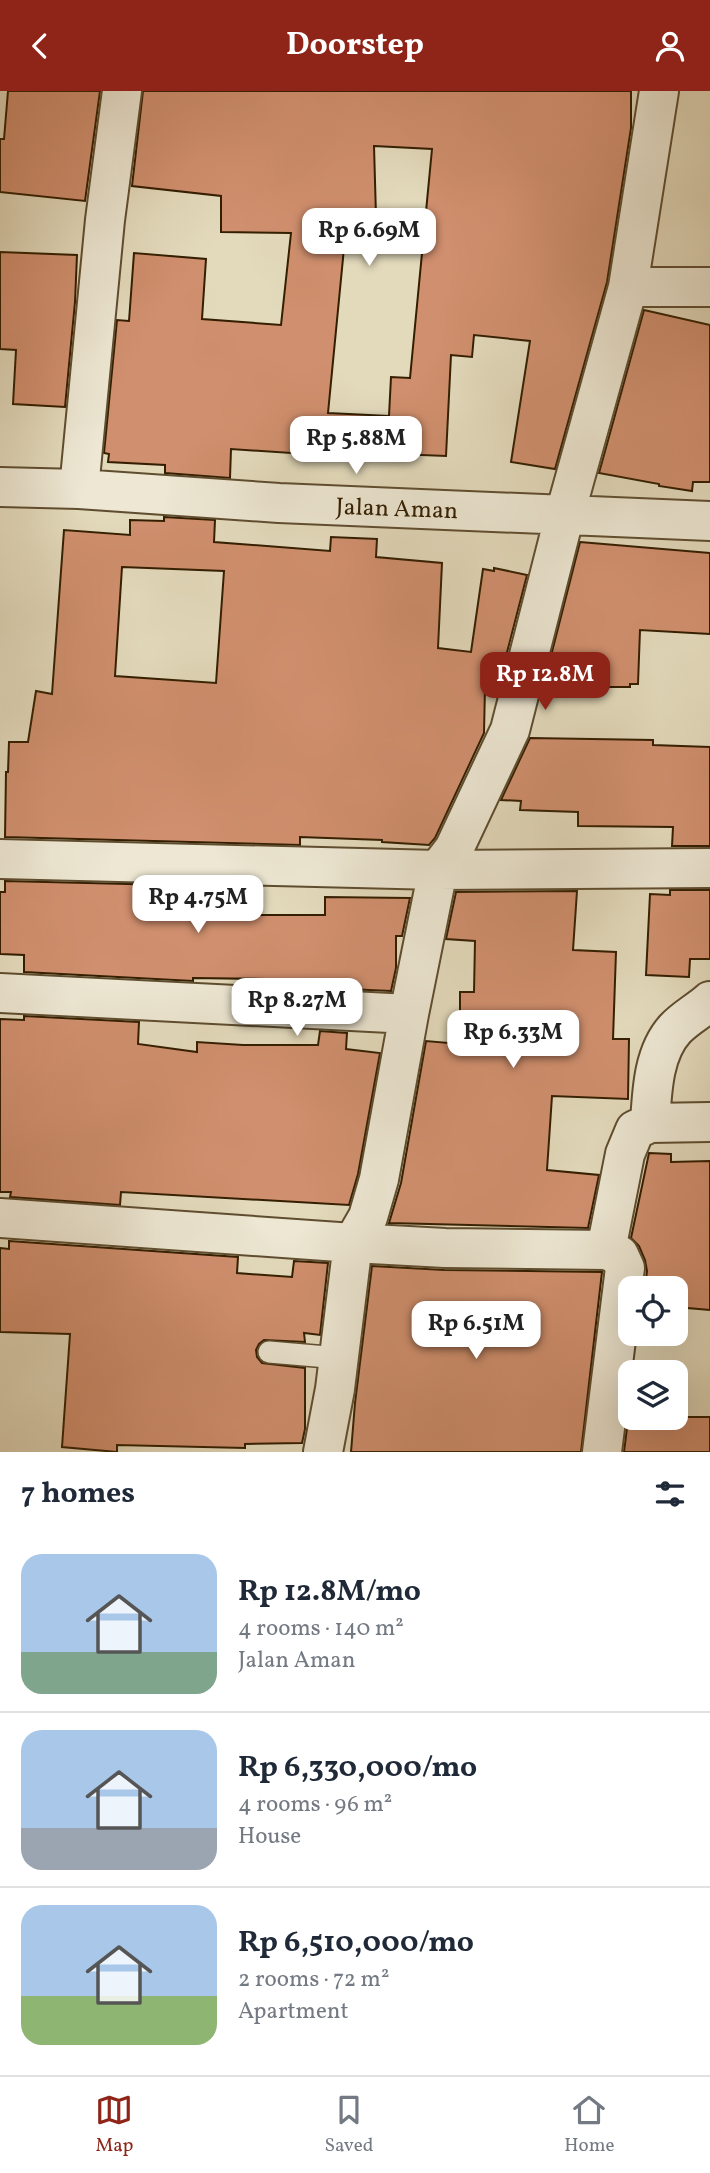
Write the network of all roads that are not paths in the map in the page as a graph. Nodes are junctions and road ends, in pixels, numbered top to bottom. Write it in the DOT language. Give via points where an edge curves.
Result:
graph roads {
  1 [pos="122,91"];
  2 [pos="659,91"];
  3 [pos="628,287"];
  4 [pos="710,287"];
  5 [pos="0,487"];
  6 [pos="79,489"];
  7 [pos="565,514"];
  8 [pos="710,521"];
  9 [pos="0,859"];
  10 [pos="710,868"];
  11 [pos="438,870"];
  12 [pos="0,993"];
  13 [pos="710,1001"];
  14 [pos="409,1014"];
  15 [pos="710,1122"];
  16 [pos="650,1123"];
  17 [pos="0,1218"];
  18 [pos="354,1243"];
  19 [pos="606,1250"];
  20 [pos="269,1352"];
  21 [pos="339,1358"];
  22 [pos="323,1452"];
  23 [pos="602,1452"];
  1 -- 6 [label="street"];
  2 -- 3 [label="street"];
  3 -- 4 [label="street"];
  3 -- 7 [label="street"];
  5 -- 6 [label="street, Jalan Aman"];
  6 -- 7 [label="street, Jalan Aman" via="279,503"];
  7 -- 8 [label="street, Jalan Aman"];
  7 -- 11 [label="street" via="510,730 454,849"];
  9 -- 11 [label="street"];
  10 -- 11 [label="street"];
  11 -- 14 [label="street"];
  12 -- 14 [label="street"];
  13 -- 16 [label="street" via="676,1028 663,1047 652,1089"];
  14 -- 18 [label="street" via="379,1179 368,1217"];
  15 -- 16 [label="street"];
  16 -- 19 [label="street" via="635,1130 625,1154"];
  17 -- 18 [label="street"];
  18 -- 19 [label="street"];
  18 -- 21 [label="street"];
  19 -- 23 [label="street" via="619,1255 625,1268"];
  20 -- 21 [label="lane"];
  21 -- 22 [label="street"];
}
